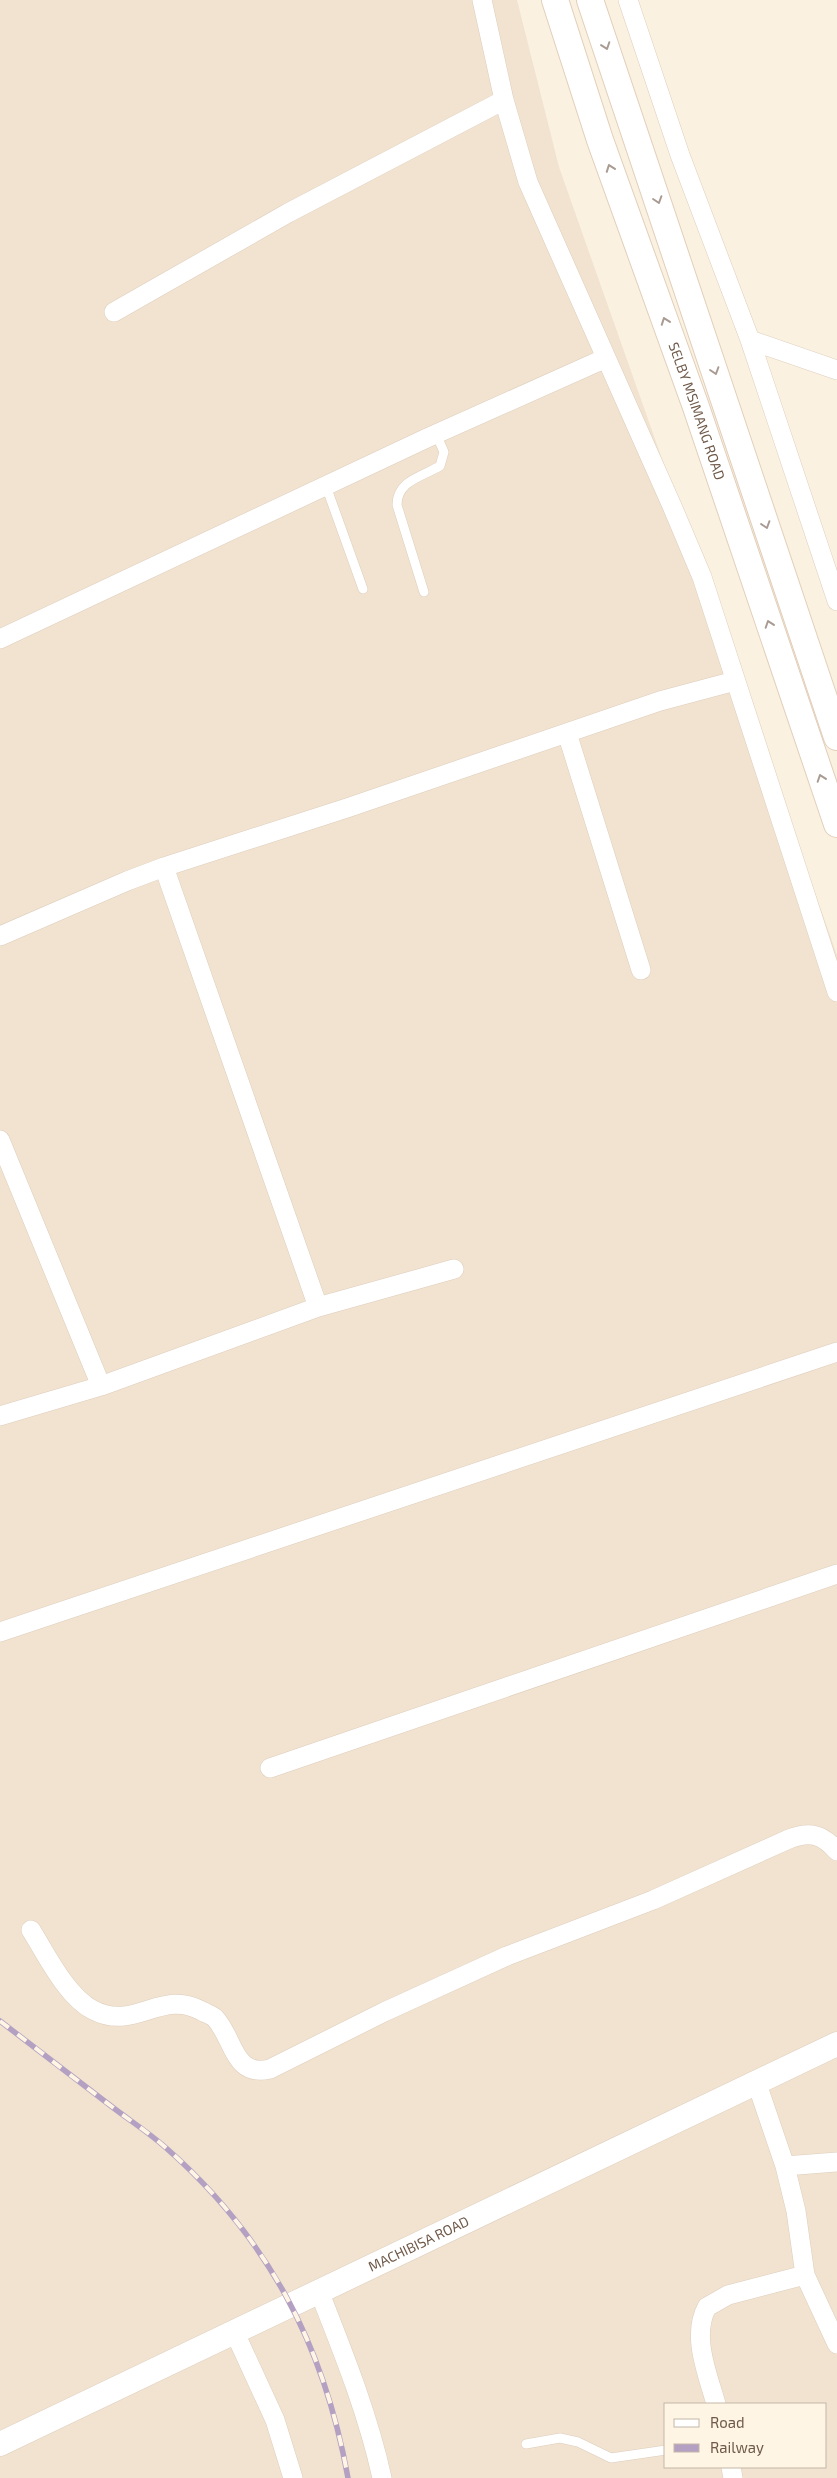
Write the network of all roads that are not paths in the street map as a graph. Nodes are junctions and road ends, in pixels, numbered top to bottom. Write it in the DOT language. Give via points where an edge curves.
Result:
graph roads {
  1 [pos="482,0"];
  2 [pos="555,0"];
  3 [pos="590,0"];
  4 [pos="628,0"];
  5 [pos="504,100"];
  6 [pos="114,312"];
  7 [pos="750,340"];
  8 [pos="606,358"];
  9 [pos="837,370"];
  10 [pos="436,434"];
  11 [pos="326,486"];
  12 [pos="363,590"];
  13 [pos="424,592"];
  14 [pos="837,601"];
  15 [pos="0,639"];
  16 [pos="735,681"];
  17 [pos="566,733"];
  18 [pos="837,737"];
  19 [pos="837,824"];
  20 [pos="164,867"];
  21 [pos="0,936"];
  22 [pos="641,970"];
  23 [pos="837,992"];
  24 [pos="0,1140"];
  25 [pos="454,1268"];
  26 [pos="318,1306"];
  27 [pos="837,1352"];
  28 [pos="100,1386"];
  29 [pos="0,1416"];
  30 [pos="837,1574"];
  31 [pos="0,1632"];
  32 [pos="270,1768"];
  33 [pos="837,1851"];
  34 [pos="30,1930"];
  35 [pos="837,2044"];
  36 [pos="756,2082"];
  37 [pos="837,2162"];
  38 [pos="785,2166"];
  39 [pos="805,2275"];
  40 [pos="319,2291"];
  41 [pos="235,2333"];
  42 [pos="837,2344"];
  43 [pos="716,2403"];
  44 [pos="0,2444"];
  45 [pos="526,2444"];
  46 [pos="664,2450"];
  47 [pos="293,2478"];
  48 [pos="382,2478"];
  1 -- 5 [label="street"];
  19 -- 2 [label="main road, SELBY MSIMANG ROAD, one-way" via="696,407 600,140"];
  3 -- 18 [label="main road, one-way"];
  4 -- 7 [label="street" via="680,155"];
  5 -- 6 [label="street" via="288,213"];
  5 -- 8 [label="street" via="528,182"];
  7 -- 9 [label="street"];
  7 -- 14 [label="street"];
  8 -- 10 [label="street"];
  8 -- 16 [label="street" via="702,577"];
  10 -- 11 [label="street"];
  10 -- 13 [label="lane" via="444,452 440,466 401,487 396,505"];
  11 -- 12 [label="lane"];
  11 -- 15 [label="street"];
  16 -- 17 [label="street" via="660,701"];
  16 -- 23 [label="street"];
  17 -- 20 [label="street"];
  17 -- 22 [label="street"];
  20 -- 21 [label="street"];
  20 -- 26 [label="street"];
  24 -- 28 [label="street"];
  25 -- 26 [label="street"];
  26 -- 28 [label="street"];
  27 -- 31 [label="street"];
  28 -- 29 [label="street"];
  30 -- 32 [label="street"];
  33 -- 34 [label="street" via="828,1840 816,1834 789,1838 653,1900 507,1956 270,2069 257,2072 246,2067 215,2018 191,2005 163,2004 138,2015 113,2018 92,2010 73,1994"];
  35 -- 36 [label="street, MACHIBISA ROAD"];
  36 -- 38 [label="street"];
  36 -- 40 [label="street, MACHIBISA ROAD"];
  37 -- 38 [label="street"];
  38 -- 39 [label="street" via="796,2211"];
  39 -- 42 [label="street"];
  39 -- 43 [label="street" via="728,2295 707,2307 700,2329"];
  40 -- 41 [label="street, MACHIBISA ROAD"];
  40 -- 48 [label="street" via="372,2437"];
  41 -- 44 [label="street, MACHIBISA ROAD"];
  41 -- 47 [label="street" via="275,2420"];
  45 -- 46 [label="lane" via="560,2438 578,2442 611,2458"];
}
